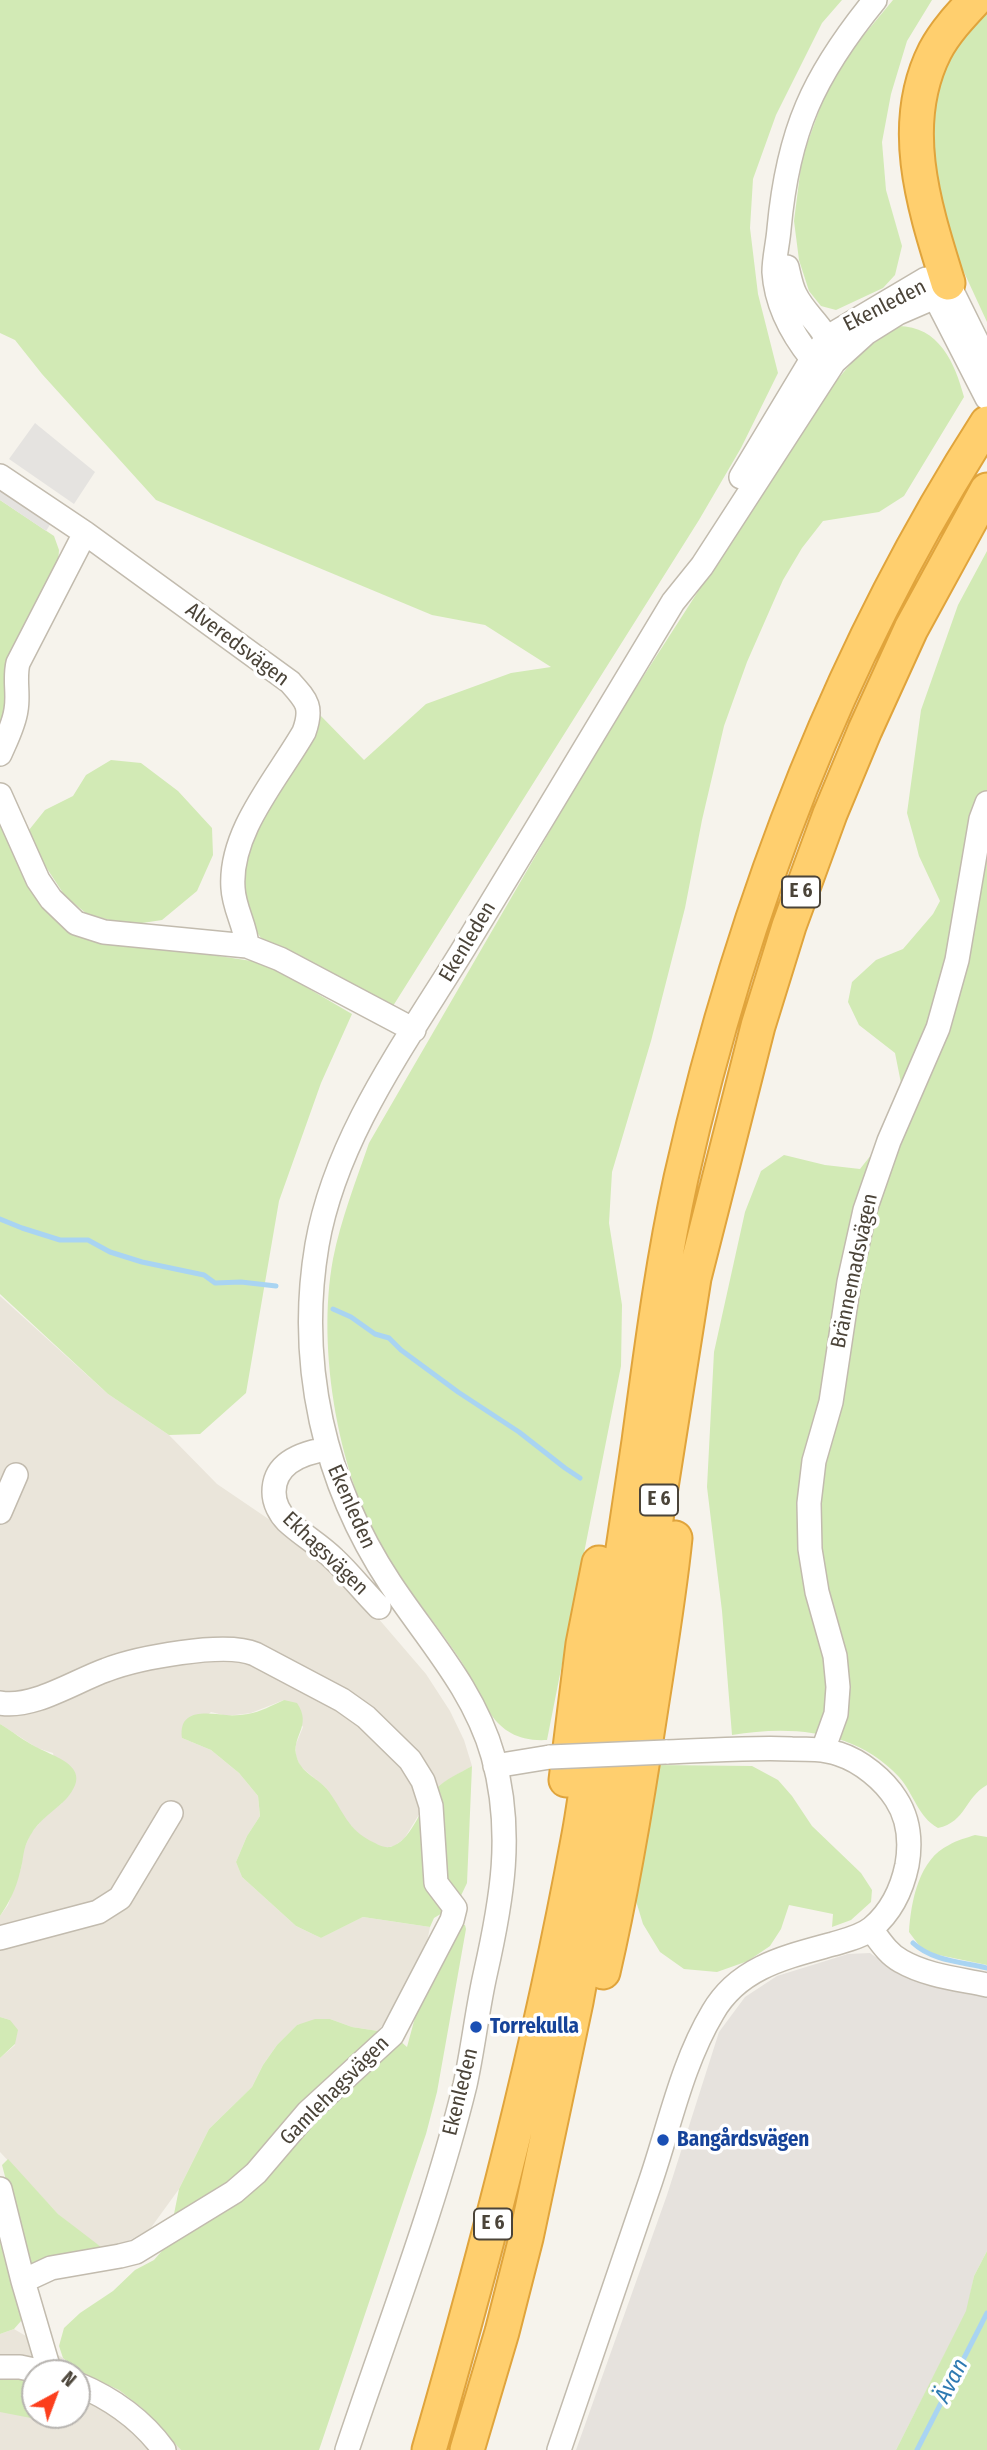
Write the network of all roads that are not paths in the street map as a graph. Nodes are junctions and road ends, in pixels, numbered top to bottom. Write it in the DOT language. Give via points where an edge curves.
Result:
graph roads {
  1 [pos="875,0"];
  2 [pos="946,0"];
  3 [pos="975,0"];
  4 [pos="779,239"];
  5 [pos="936,286"];
  6 [pos="828,337"];
  7 [pos="975,353"];
  8 [pos="823,360"];
  9 [pos="987,398"];
  10 [pos="987,423"];
  11 [pos="0,476"];
  12 [pos="987,490"];
  13 [pos="85,533"];
  14 [pos="0,754"];
  15 [pos="0,795"];
  16 [pos="987,803"];
  17 [pos="247,946"];
  18 [pos="414,1030"];
  19 [pos="327,1449"];
  20 [pos="16,1475"];
  21 [pos="0,1512"];
  22 [pos="379,1607"];
  23 [pos="0,1703"];
  24 [pos="823,1750"];
  25 [pos="495,1766"];
  26 [pos="171,1813"];
  27 [pos="871,1929"];
  28 [pos="0,1938"];
  29 [pos="987,1985"];
  30 [pos="0,2189"];
  31 [pos="23,2281"];
  32 [pos="45,2359"];
  33 [pos="0,2367"];
  34 [pos="21,2367"];
  35 [pos="91,2392"];
  36 [pos="164,2450"];
  37 [pos="346,2450"];
  38 [pos="429,2450"];
  39 [pos="467,2450"];
  40 [pos="559,2450"];
  1 -- 4 [label="street" via="831,59 804,110 788,161"];
  2 -- 5 [label="highway" via="908,62 895,139 896,179"];
  3 -- 5 [label="highway" via="935,51 922,86 916,131 919,176"];
  4 -- 6 [label="street" via="794,293"];
  4 -- 8 [label="street" via="774,271 781,308 798,342"];
  5 -- 6 [label="street, Ekenleden" via="845,325"];
  5 -- 7 [label="street"];
  5 -- 8 [label="street, Ekenleden"];
  6 -- 8 [label="street"];
  7 -- 9 [label="street"];
  8 -- 18 [label="street, Ekenleden" via="702,566 673,602"];
  10 -- 38 [label="highway, E 6" via="932,514 834,709 756,907 723,1014 681,1180 656,1315 579,1837 492,2225"];
  11 -- 13 [label="street, Alveredsvägen"];
  12 -- 39 [label="highway, E 6" via="911,629 830,814 758,1026 694,1278 673,1560 614,1925 576,2084 526,2238"];
  13 -- 14 [label="street" via="18,663 17,707"];
  13 -- 17 [label="street, Alveredsvägen" via="289,682 309,709 304,732 246,826 236,851 233,889"];
  15 -- 17 [label="street" via="38,880 76,923 104,932"];
  16 -- 24 [label="street, Brännemadsvägen" via="957,960 938,1028 865,1210 831,1402 814,1461 810,1549 838,1687 836,1714"];
  17 -- 18 [label="street" via="281,959"];
  18 -- 19 [label="street, Ekenleden" via="345,1154 318,1241 313,1362"];
  19 -- 22 [label="street, Ekhagsvägen" via="288,1462 274,1483 274,1497 287,1521 337,1561"];
  19 -- 25 [label="street, Ekenleden" via="357,1527 466,1693"];
  20 -- 21 [label="street"];
  23 -- 31 [label="street, Gamlehagsvägen" via="32,1700 132,1662 222,1649 255,1654 342,1700 411,1760 431,1806 436,1882 455,1908 392,2035 308,2112 234,2192 148,2246 120,2256 51,2268"];
  24 -- 25 [label="street, bridge" via="550,1757"];
  24 -- 27 [label="street" via="842,1755 876,1776 903,1810 910,1850 906,1871 890,1909"];
  25 -- 37 [label="street, Ekenleden" via="505,1840 503,1888 466,2082"];
  26 -- 28 [label="street" via="120,1898 111,1905"];
  27 -- 29 [label="street" via="900,1961"];
  27 -- 40 [label="street" via="772,1961 747,1974 715,2009 680,2086"];
  30 -- 31 [label="street"];
  31 -- 32 [label="street"];
  33 -- 34 [label="street"];
  35 -- 36 [label="street" via="144,2426"];
}
